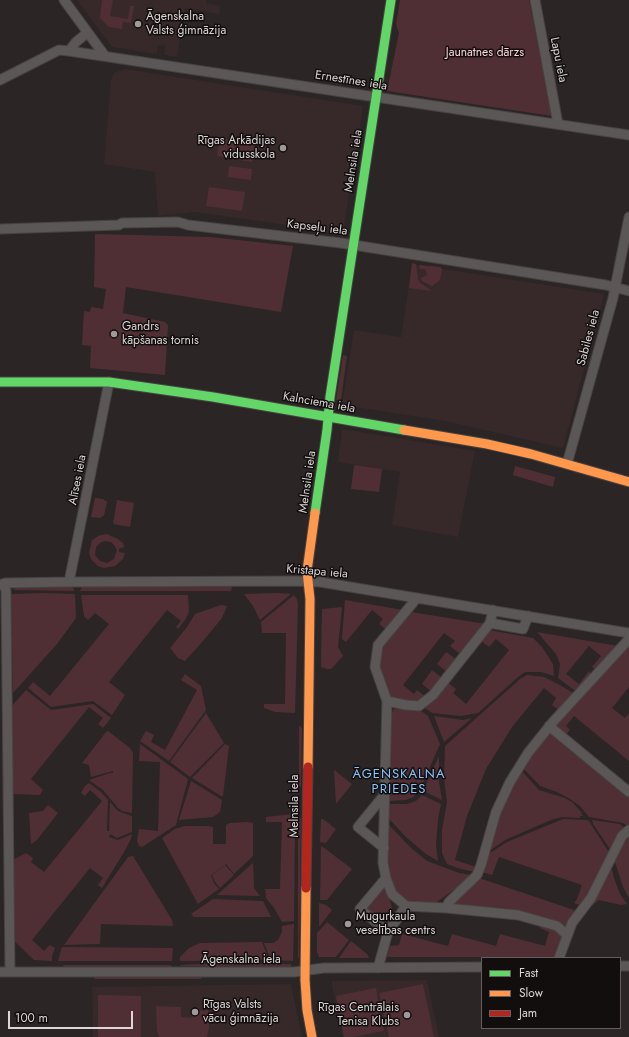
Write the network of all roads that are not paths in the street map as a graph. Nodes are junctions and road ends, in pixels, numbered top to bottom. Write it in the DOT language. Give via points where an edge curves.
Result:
graph roads {
  1 [pos="64,0"];
  2 [pos="390,0"];
  3 [pos="535,0"];
  4 [pos="87,33"];
  5 [pos="69,51"];
  6 [pos="105,56"];
  7 [pos="0,80"];
  8 [pos="376,98"];
  9 [pos="558,124"];
  10 [pos="629,136"];
  11 [pos="629,217"];
  12 [pos="0,229"];
  13 [pos="353,245"];
  14 [pos="616,287"];
  15 [pos="629,291"];
  16 [pos="0,382"];
  17 [pos="110,382"];
  18 [pos="328,417"];
  19 [pos="567,464"];
  20 [pos="629,482"];
  21 [pos="69,582"];
  22 [pos="308,582"];
  23 [pos="2,584"];
  24 [pos="417,598"];
  25 [pos="493,610"];
  26 [pos="528,616"];
  27 [pos="490,623"];
  28 [pos="629,633"];
  29 [pos="629,639"];
  30 [pos="387,701"];
  31 [pos="549,726"];
  32 [pos="629,792"];
  33 [pos="385,794"];
  34 [pos="4,802"];
  35 [pos="629,830"];
  36 [pos="384,848"];
  37 [pos="386,878"];
  38 [pos="406,906"];
  39 [pos="446,908"];
  40 [pos="388,932"];
  41 [pos="567,935"];
  42 [pos="559,957"];
  43 [pos="481,967"];
  44 [pos="378,968"];
  45 [pos="305,971"];
  46 [pos="0,972"];
  47 [pos="10,972"];
  48 [pos="312,1037"];
  1 -- 4 [label="street"];
  2 -- 8 [label="street, Melnsila iela"];
  3 -- 9 [label="street, Lapu iela"];
  4 -- 5 [label="street"];
  4 -- 6 [label="street"];
  5 -- 6 [label="street, Ernestīnes iela"];
  5 -- 7 [label="street, Ernestīnes iela" via="59,50"];
  6 -- 8 [label="street, Ernestīnes iela"];
  8 -- 9 [label="street, Ernestīnes iela"];
  8 -- 13 [label="street, Melnsila iela"];
  9 -- 10 [label="street, Ernestīnes iela"];
  11 -- 14 [label="street, Sabiles iela"];
  12 -- 13 [label="street, Kapseļu iela" via="178,222"];
  13 -- 14 [label="street, Kapseļu iela"];
  13 -- 18 [label="street, Melnsila iela"];
  14 -- 15 [label="street, Kapseļu iela"];
  14 -- 19 [label="street, Sabiles iela"];
  16 -- 17 [label="street, Kalnciema iela"];
  17 -- 18 [label="street, Kalnciema iela"];
  17 -- 21 [label="street, Alīses iela"];
  18 -- 19 [label="street, Kalnciema iela" via="464,440"];
  18 -- 22 [label="street, Melnsila iela" via="308,565"];
  19 -- 20 [label="street, Kalnciema iela"];
  21 -- 22 [label="street, Kristapa iela"];
  21 -- 23 [label="street, Kristapa iela"];
  22 -- 24 [label="street, Kristapa iela"];
  22 -- 45 [label="street, Melnsila iela" via="310,599"];
  23 -- 34 [label="street" via="6,592"];
  24 -- 25 [label="street, Kristapa iela"];
  24 -- 30 [label="street" via="378,646 375,667"];
  25 -- 26 [label="street, Kristapa iela"];
  25 -- 27 [label="street"];
  26 -- 27 [label="street" via="523,629"];
  26 -- 28 [label="street, Kristapa iela"];
  27 -- 30 [label="street" via="433,695 419,706"];
  29 -- 31 [label="street"];
  30 -- 33 [label="street"];
  31 -- 32 [label="street"];
  31 -- 39 [label="street" via="528,753 508,787 496,812 477,874"];
  33 -- 36 [label="street"];
  33 -- 36 [label="street" via="358,827"];
  34 -- 47 [label="street"];
  35 -- 41 [label="street" via="622,836 591,898 572,923"];
  36 -- 37 [label="street" via="383,864"];
  37 -- 38 [label="street" via="392,894"];
  37 -- 40 [label="street" via="360,909"];
  38 -- 39 [label="street"];
  38 -- 40 [label="street"];
  39 -- 41 [label="street" via="518,915 557,926"];
  40 -- 44 [label="street"];
  41 -- 42 [label="street"];
  43 -- 44 [label="street, Āgenskalna iela"];
  44 -- 45 [label="street, Āgenskalna iela" via="324,968"];
  45 -- 47 [label="street, Āgenskalna iela"];
  45 -- 48 [label="street, Melnsila iela" via="307,1010"];
  46 -- 47 [label="street, Āgenskalna iela"];
}
